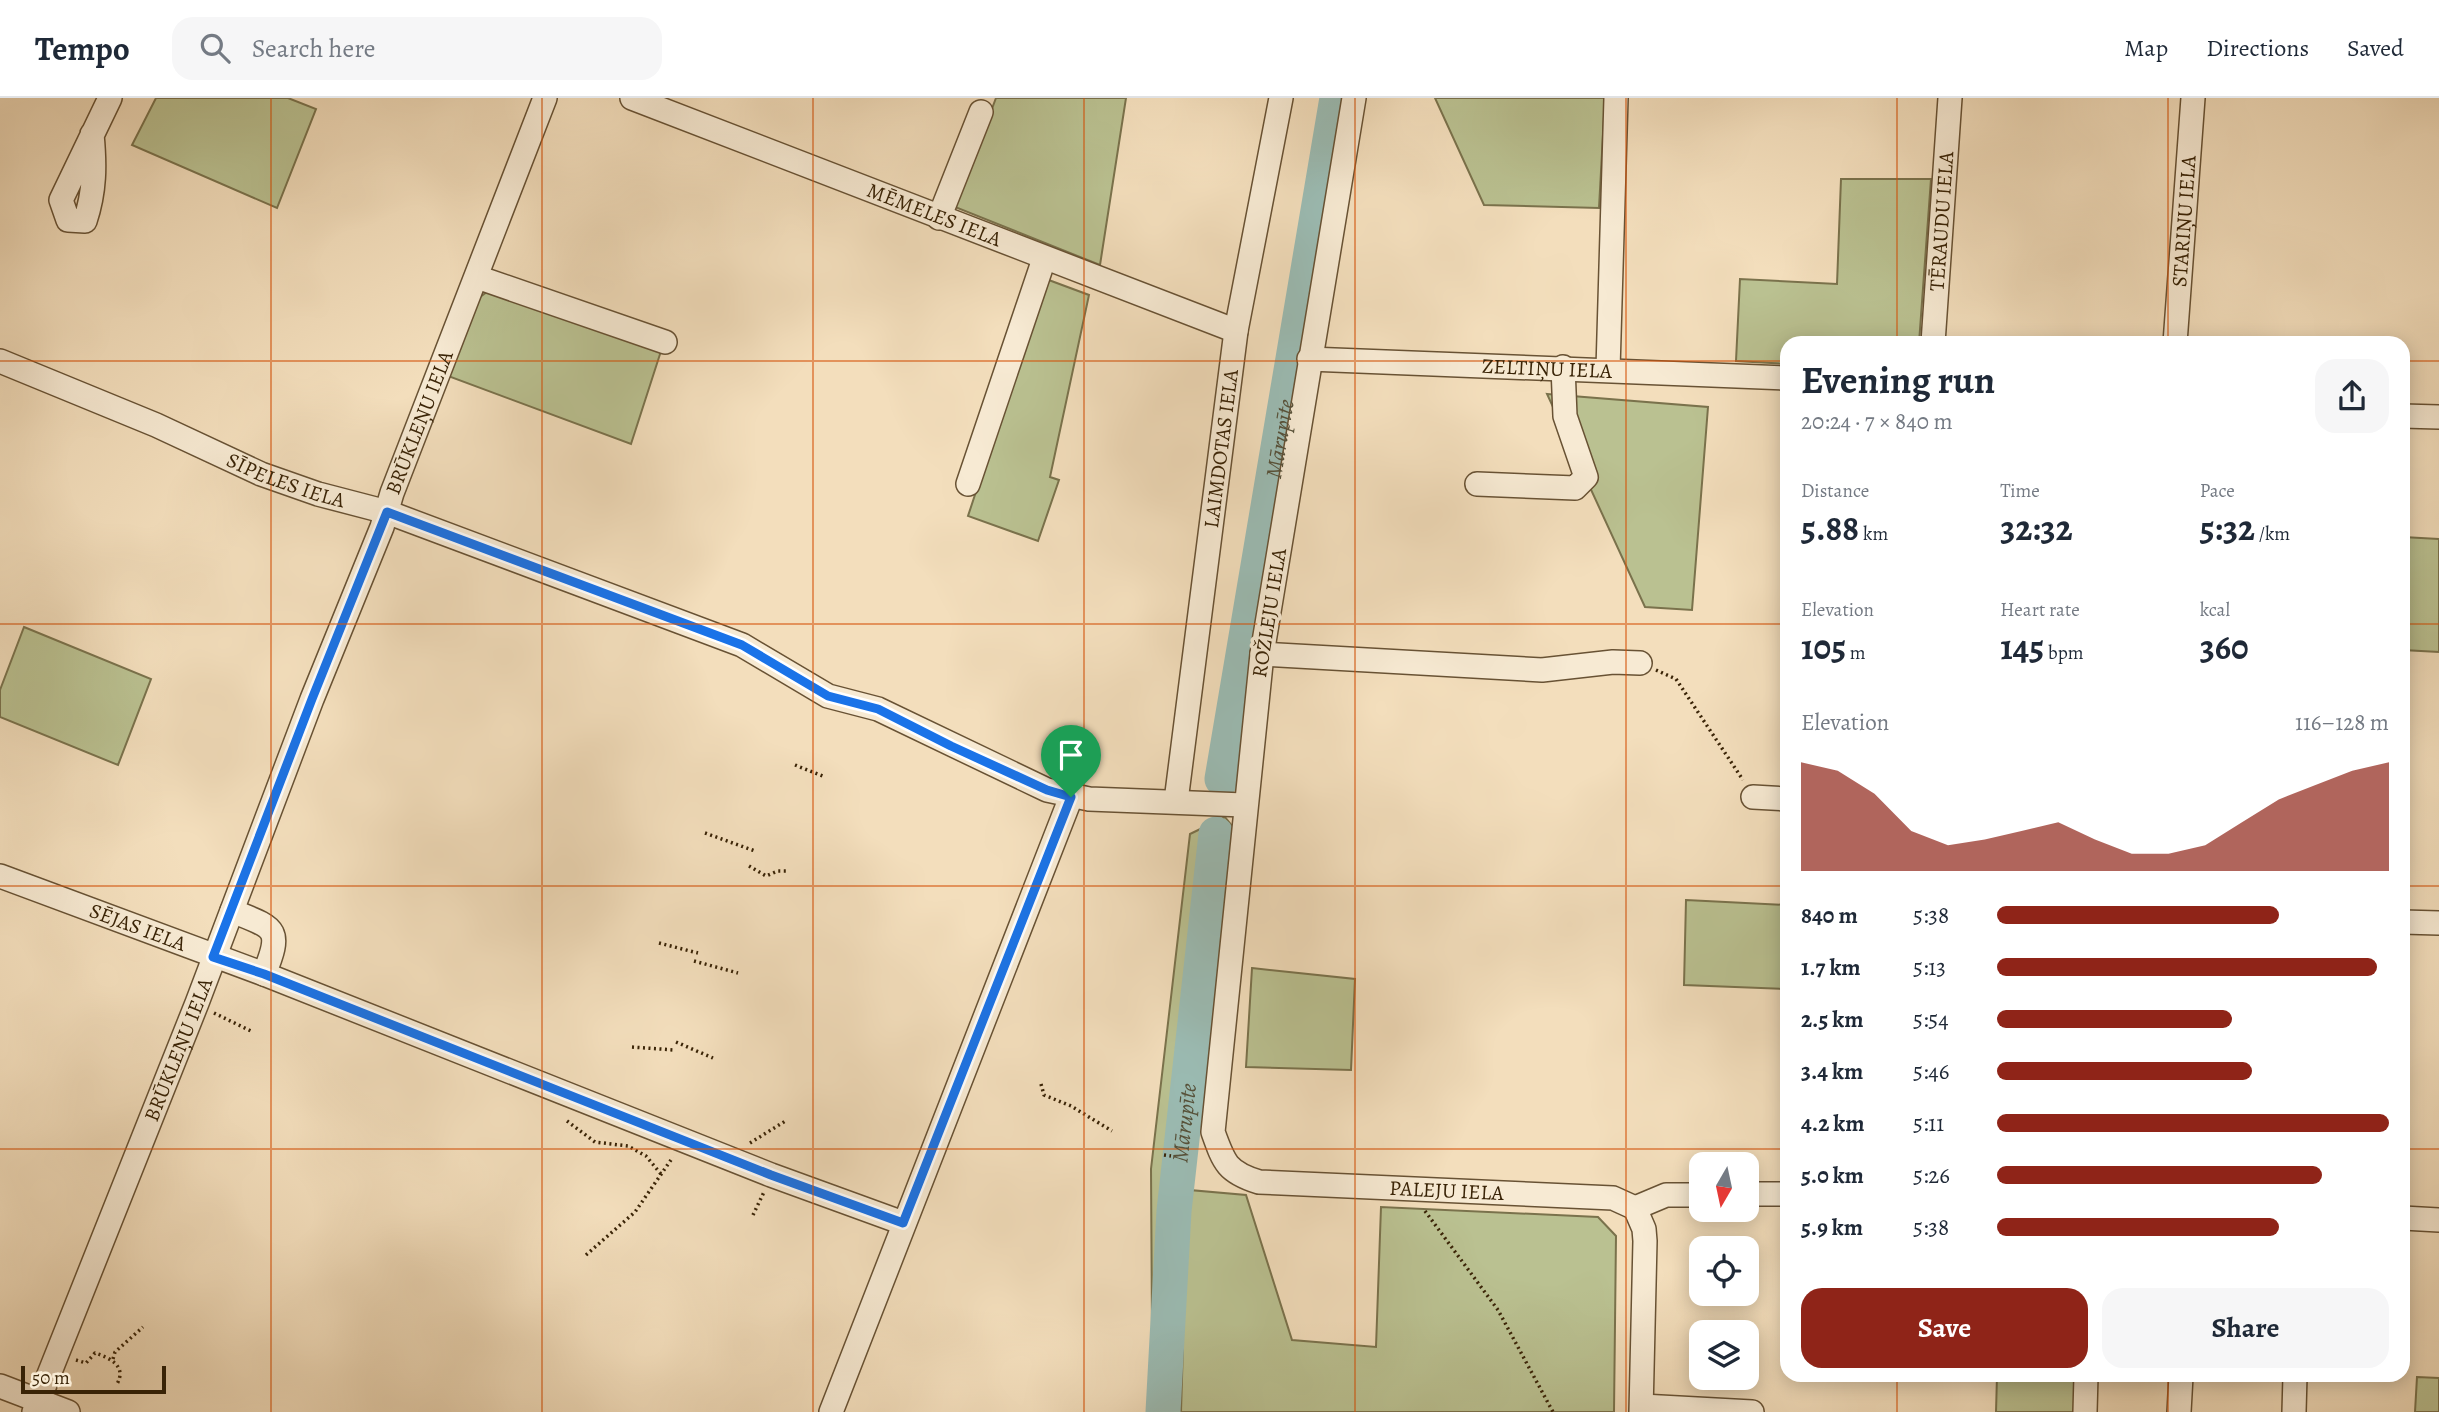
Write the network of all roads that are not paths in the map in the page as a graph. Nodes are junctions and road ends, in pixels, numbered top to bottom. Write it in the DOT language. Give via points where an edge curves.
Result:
graph roads {
  1 [pos="110,98"];
  2 [pos="545,98"];
  3 [pos="632,98"];
  4 [pos="1281,98"];
  5 [pos="1354,98"];
  6 [pos="1616,98"];
  7 [pos="1950,98"];
  8 [pos="2193,98"];
  9 [pos="981,112"];
  10 [pos="92,134"];
  11 [pos="939,218"];
  12 [pos="1044,259"];
  13 [pos="477,277"];
  14 [pos="1236,331"];
  15 [pos="1933,336"];
  16 [pos="2176,336"];
  17 [pos="665,342"];
  18 [pos="1309,359"];
  19 [pos="0,361"];
  20 [pos="1563,367"];
  21 [pos="1608,369"];
  22 [pos="1780,378"];
  23 [pos="2410,416"];
  24 [pos="2439,417"];
  25 [pos="968,484"];
  26 [pos="1477,484"];
  27 [pos="387,512"];
  28 [pos="1262,654"];
  29 [pos="1640,663"];
  30 [pos="1071,797"];
  31 [pos="1754,797"];
  32 [pos="1780,799"];
  33 [pos="1176,801"];
  34 [pos="1244,805"];
  35 [pos="0,876"];
  36 [pos="232,911"];
  37 [pos="2410,922"];
  38 [pos="2439,923"];
  39 [pos="213,957"];
  40 [pos="264,974"];
  41 [pos="1213,1132"];
  42 [pos="1780,1194"];
  43 [pos="1689,1195"];
  44 [pos="1759,1195"];
  45 [pos="1635,1208"];
  46 [pos="2410,1218"];
  47 [pos="2439,1220"];
  48 [pos="903,1223"];
  49 [pos="2086,1382"];
  50 [pos="2181,1382"];
  51 [pos="2295,1382"];
  52 [pos="0,1386"];
  53 [pos="37,1406"];
  54 [pos="1642,1409"];
  55 [pos="68,1412"];
  56 [pos="831,1412"];
  57 [pos="1752,1412"];
  58 [pos="2085,1412"];
  59 [pos="2179,1412"];
  60 [pos="2294,1412"];
  1 -- 10 [label="street"];
  2 -- 13 [label="street, BRŪKLEŅU IELA"];
  3 -- 11 [label="street, MĒMELES IELA"];
  4 -- 14 [label="street, LAIMDOTAS IELA"];
  5 -- 18 [label="street, ROŽLEJU IELA"];
  6 -- 21 [label="street"];
  7 -- 15 [label="street, TĒRAUDU IELA"];
  8 -- 16 [label="street, STARIŅU IELA"];
  9 -- 11 [label="street"];
  11 -- 12 [label="street, MĒMELES IELA"];
  12 -- 14 [label="street, MĒMELES IELA"];
  12 -- 25 [label="street"];
  13 -- 17 [label="street"];
  13 -- 27 [label="street, BRŪKLEŅU IELA"];
  14 -- 33 [label="street, LAIMDOTAS IELA"];
  18 -- 20 [label="street, ZELTIŅU IELA"];
  18 -- 28 [label="street, ROŽLEJU IELA"];
  19 -- 27 [label="street, SĪPELES IELA" via="261,474"];
  20 -- 21 [label="street, ZELTIŅU IELA"];
  20 -- 26 [label="street" via="1565,416 1586,477 1575,488"];
  21 -- 22 [label="street, ZELTIŅU IELA"];
  23 -- 24 [label="street"];
  27 -- 30 [label="street, SĪPELES IELA" via="742,645 828,696 878,709 1047,790"];
  27 -- 36 [label="street, BRŪKLEŅU IELA"];
  28 -- 29 [label="street" via="1542,670"];
  28 -- 34 [label="street, ROŽLEJU IELA"];
  30 -- 33 [label="street, SĪPELES IELA"];
  30 -- 48 [label="street"];
  31 -- 32 [label="street"];
  33 -- 34 [label="street, SĪPELES IELA"];
  34 -- 41 [label="street, ROŽLEJU IELA"];
  35 -- 39 [label="street, SĒJAS IELA"];
  36 -- 39 [label="street, BRŪKLEŅU IELA"];
  36 -- 40 [label="street" via="274,932 276,946"];
  37 -- 38 [label="street"];
  39 -- 40 [label="street, SĒJAS IELA"];
  39 -- 53 [label="street, BRŪKLEŅU IELA"];
  40 -- 48 [label="street, SĒJAS IELA"];
  41 -- 45 [label="street, PALEJU IELA" via="1222,1158 1235,1174 1259,1182 1613,1198"];
  42 -- 44 [label="street"];
  43 -- 45 [label="street" via="1666,1195"];
  45 -- 54 [label="street" via="1645,1241"];
  46 -- 47 [label="street"];
  48 -- 56 [label="street"];
  49 -- 58 [label="street"];
  50 -- 59 [label="street"];
  51 -- 60 [label="street"];
  52 -- 53 [label="street"];
  53 -- 55 [label="street"];
  54 -- 57 [label="street"];
}
